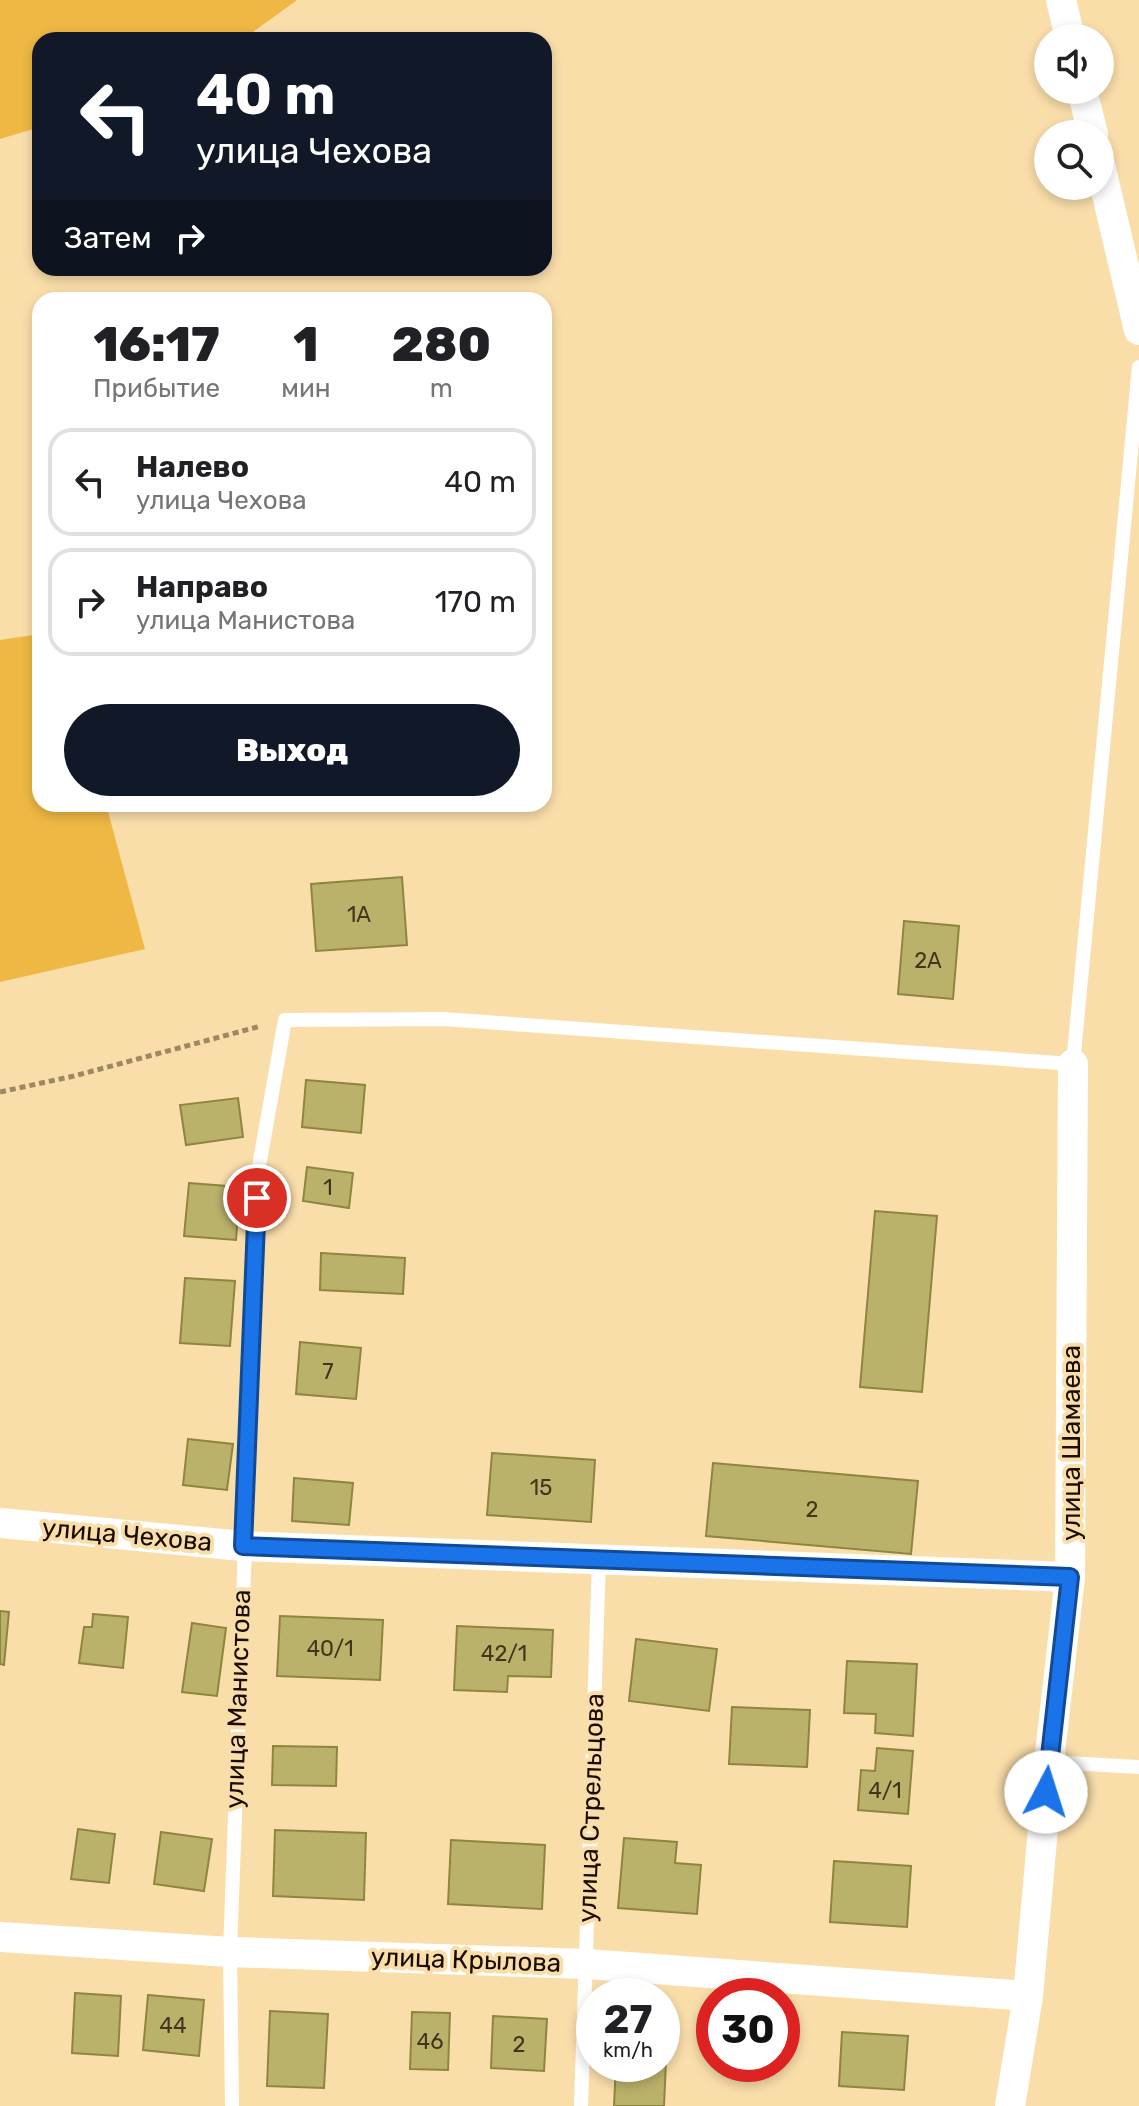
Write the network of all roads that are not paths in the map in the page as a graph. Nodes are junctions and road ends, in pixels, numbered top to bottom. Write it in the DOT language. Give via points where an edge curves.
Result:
graph roads {
  1 [pos="1061,0"];
  2 [pos="1067,24"];
  3 [pos="1108,200"];
  4 [pos="1139,330"];
  5 [pos="1139,367"];
  6 [pos="1073,1064"];
  7 [pos="0,1523"];
  8 [pos="243,1546"];
  9 [pos="599,1558"];
  10 [pos="1070,1577"];
  11 [pos="1049,1762"];
  12 [pos="1139,1767"];
  13 [pos="0,1937"];
  14 [pos="230,1952"];
  15 [pos="586,1964"];
  16 [pos="1028,1996"];
  17 [pos="232,2106"];
  18 [pos="581,2106"];
  19 [pos="1010,2106"];
  1 -- 2 [label="street"];
  3 -- 4 [label="street"];
  5 -- 6 [label="lane"];
  6 -- 8 [label="lane, улица Манистова" via="443,1019 285,1020 259,1166"];
  6 -- 10 [label="street, улица Шамаева"];
  7 -- 8 [label="street, улица Чехова"];
  8 -- 9 [label="street, улица Чехова"];
  8 -- 14 [label="lane, улица Манистова"];
  9 -- 10 [label="street, улица Чехова"];
  9 -- 15 [label="lane, улица Стрельцова"];
  10 -- 11 [label="street, улица Шамаева"];
  11 -- 12 [label="lane"];
  11 -- 16 [label="street, улица Шамаева"];
  13 -- 14 [label="street, улица Крылова"];
  14 -- 15 [label="street, улица Крылова"];
  14 -- 17 [label="lane, улица Манистова"];
  15 -- 16 [label="street, улица Крылова"];
  15 -- 18 [label="lane, улица Стрельцова"];
  16 -- 19 [label="street, улица Шамаева"];
}
